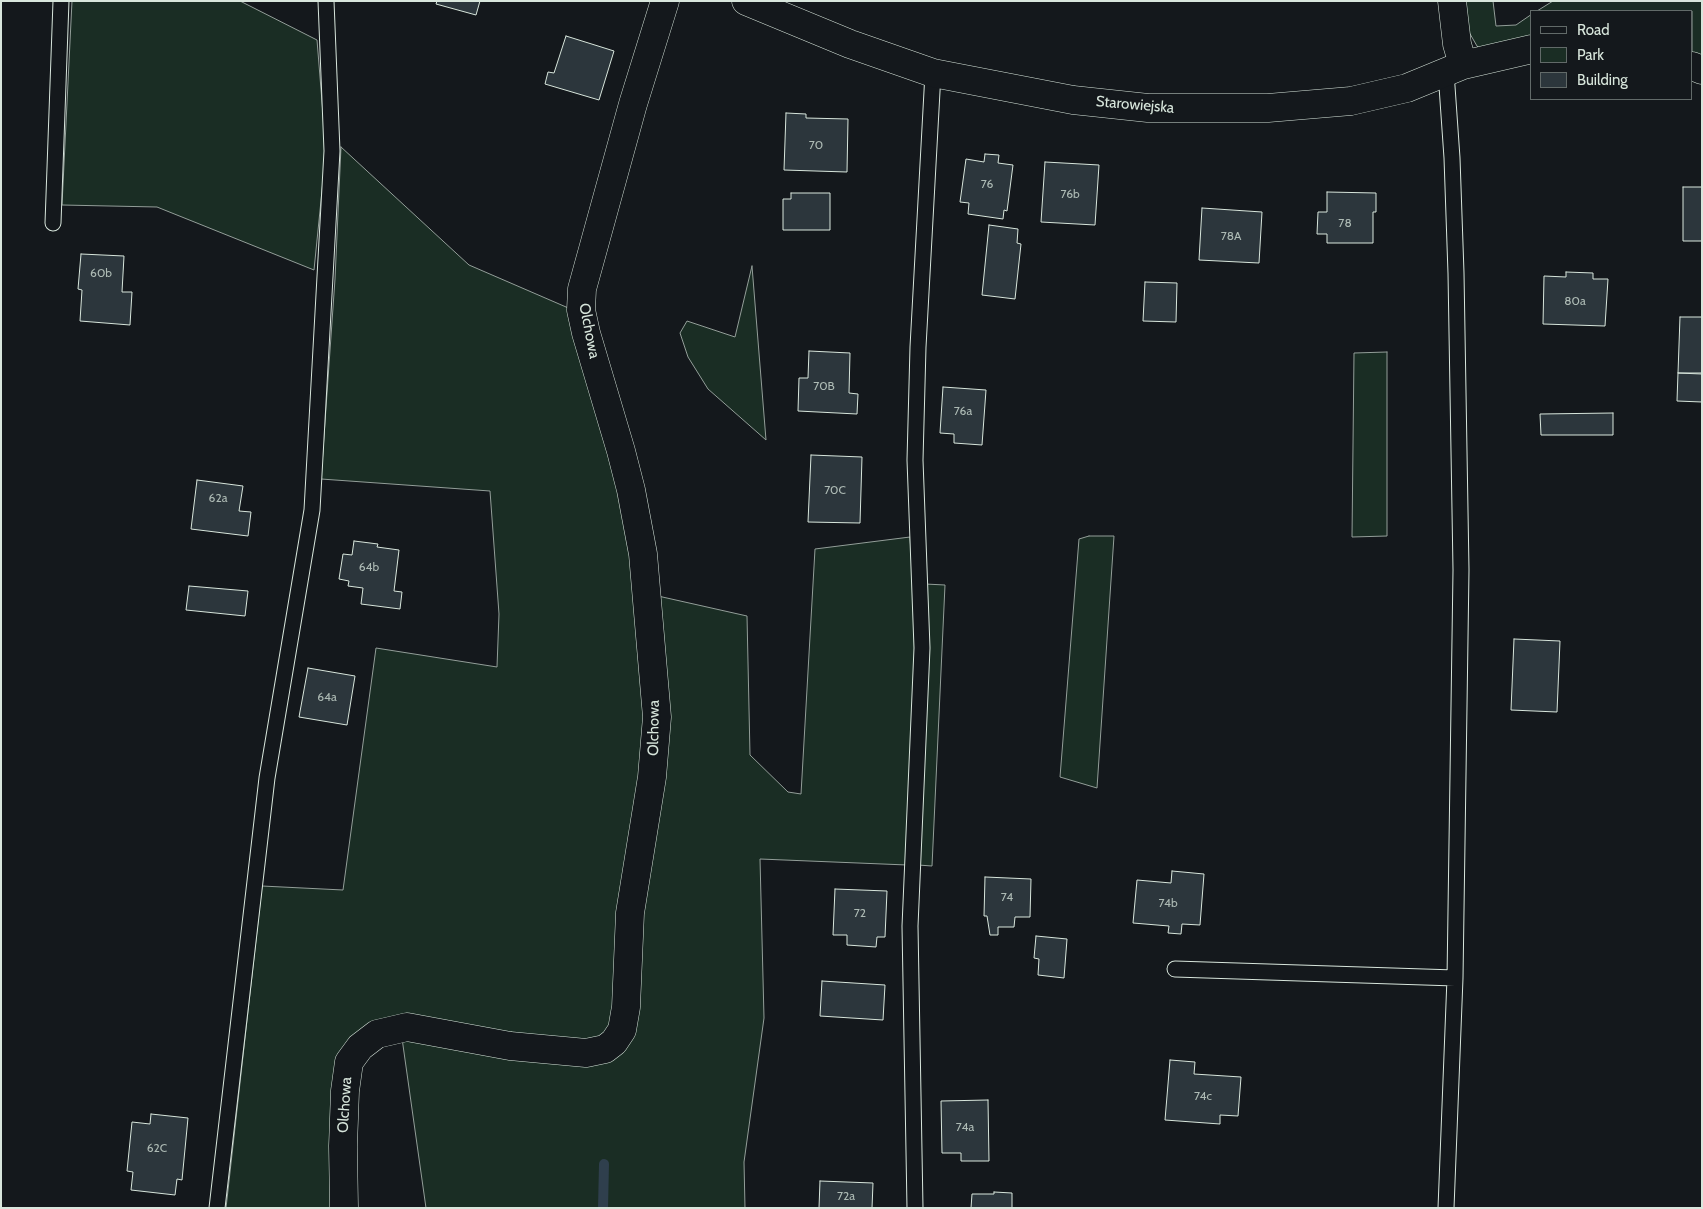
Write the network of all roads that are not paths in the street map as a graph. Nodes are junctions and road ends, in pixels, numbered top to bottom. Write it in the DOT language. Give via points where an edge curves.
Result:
graph roads {
  1 [pos="61,1"];
  2 [pos="326,1"];
  3 [pos="665,1"];
  4 [pos="746,1"];
  5 [pos="1452,1"];
  6 [pos="1530,50"];
  7 [pos="1455,69"];
  8 [pos="933,73"];
  9 [pos="53,223"];
  10 [pos="1175,969"];
  11 [pos="1455,978"];
  12 [pos="217,1208"];
  13 [pos="344,1208"];
  14 [pos="915,1208"];
  15 [pos="1446,1208"];
  1 -- 9 [label="lane"];
  2 -- 12 [label="lane" via="332,150 312,510 266,778"];
  3 -- 13 [label="street, Olchowa" via="582,289 581,310 631,490 643,554 656,717 652,777 630,913 622,1030 605,1049 586,1053 510,1046 407,1027 377,1034 360,1047 349,1062 343,1146"];
  4 -- 8 [label="street, Starowiejska" via="850,44"];
  5 -- 7 [label="street" via="1457,44"];
  6 -- 7 [label="street, Starowiejska"];
  7 -- 8 [label="street, Starowiejska" via="1407,88 1351,102 1222,109 1148,108 1072,100"];
  7 -- 11 [label="lane" via="1461,570"];
  8 -- 14 [label="lane" via="915,460 922,648 910,926"];
  10 -- 11 [label="lane"];
  11 -- 15 [label="lane"];
}
